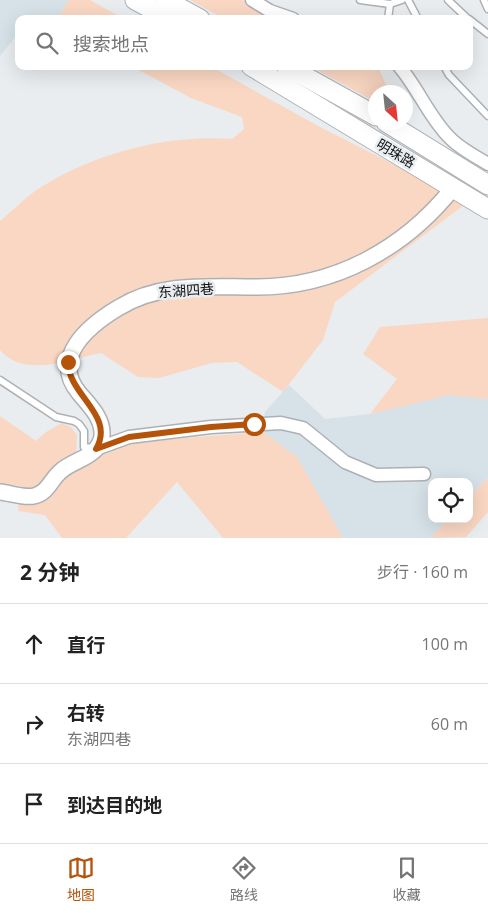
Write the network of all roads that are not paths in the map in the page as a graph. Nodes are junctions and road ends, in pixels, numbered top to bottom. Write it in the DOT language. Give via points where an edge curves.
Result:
graph roads {
  1 [pos="135,0"];
  2 [pos="165,0"];
  3 [pos="252,0"];
  4 [pos="360,0"];
  5 [pos="402,0"];
  6 [pos="408,0"];
  7 [pos="448,0"];
  8 [pos="484,0"];
  9 [pos="390,4"];
  10 [pos="488,9"];
  11 [pos="163,15"];
  12 [pos="193,15"];
  13 [pos="282,15"];
  14 [pos="389,15"];
  15 [pos="416,15"];
  16 [pos="465,15"];
  17 [pos="473,22"];
  18 [pos="488,34"];
  19 [pos="258,70"];
  20 [pos="293,70"];
  21 [pos="402,70"];
  22 [pos="446,70"];
  23 [pos="368,112"];
  24 [pos="488,116"];
  25 [pos="399,130"];
  26 [pos="488,164"];
  27 [pos="488,185"];
  28 [pos="453,188"];
  29 [pos="488,209"];
  30 [pos="0,380"];
  31 [pos="96,449"];
  32 [pos="424,474"];
  33 [pos="0,492"];
  1 -- 11 [label="main road"];
  2 -- 12 [label="main road"];
  3 -- 13 [label="street"];
  4 -- 9 [label="lane"];
  5 -- 9 [label="lane"];
  6 -- 15 [label="lane"];
  7 -- 16 [label="lane"];
  8 -- 10 [label="lane"];
  9 -- 14 [label="lane"];
  17 -- 18 [label="lane"];
  19 -- 28 [label="main road, 明珠路"];
  20 -- 23 [label="main road, 明珠路"];
  21 -- 26 [label="street" via="450,139"];
  22 -- 24 [label="lane"];
  25 -- 27 [label="main road, 明珠路"];
  28 -- 29 [label="main road, 明珠路"];
  28 -- 31 [label="street, 东湖四巷" via="434,212 406,236 372,259 342,271 257,288 193,286 159,290 136,297 104,316 70,352 68,362 70,380 102,428 102,438"];
  30 -- 31 [label="lane" via="56,417 74,420 84,431 84,448"];
  31 -- 32 [label="street" via="129,437 281,423 303,428 345,462 376,475"];
  31 -- 33 [label="street" via="60,471 41,493 33,496"];
}
